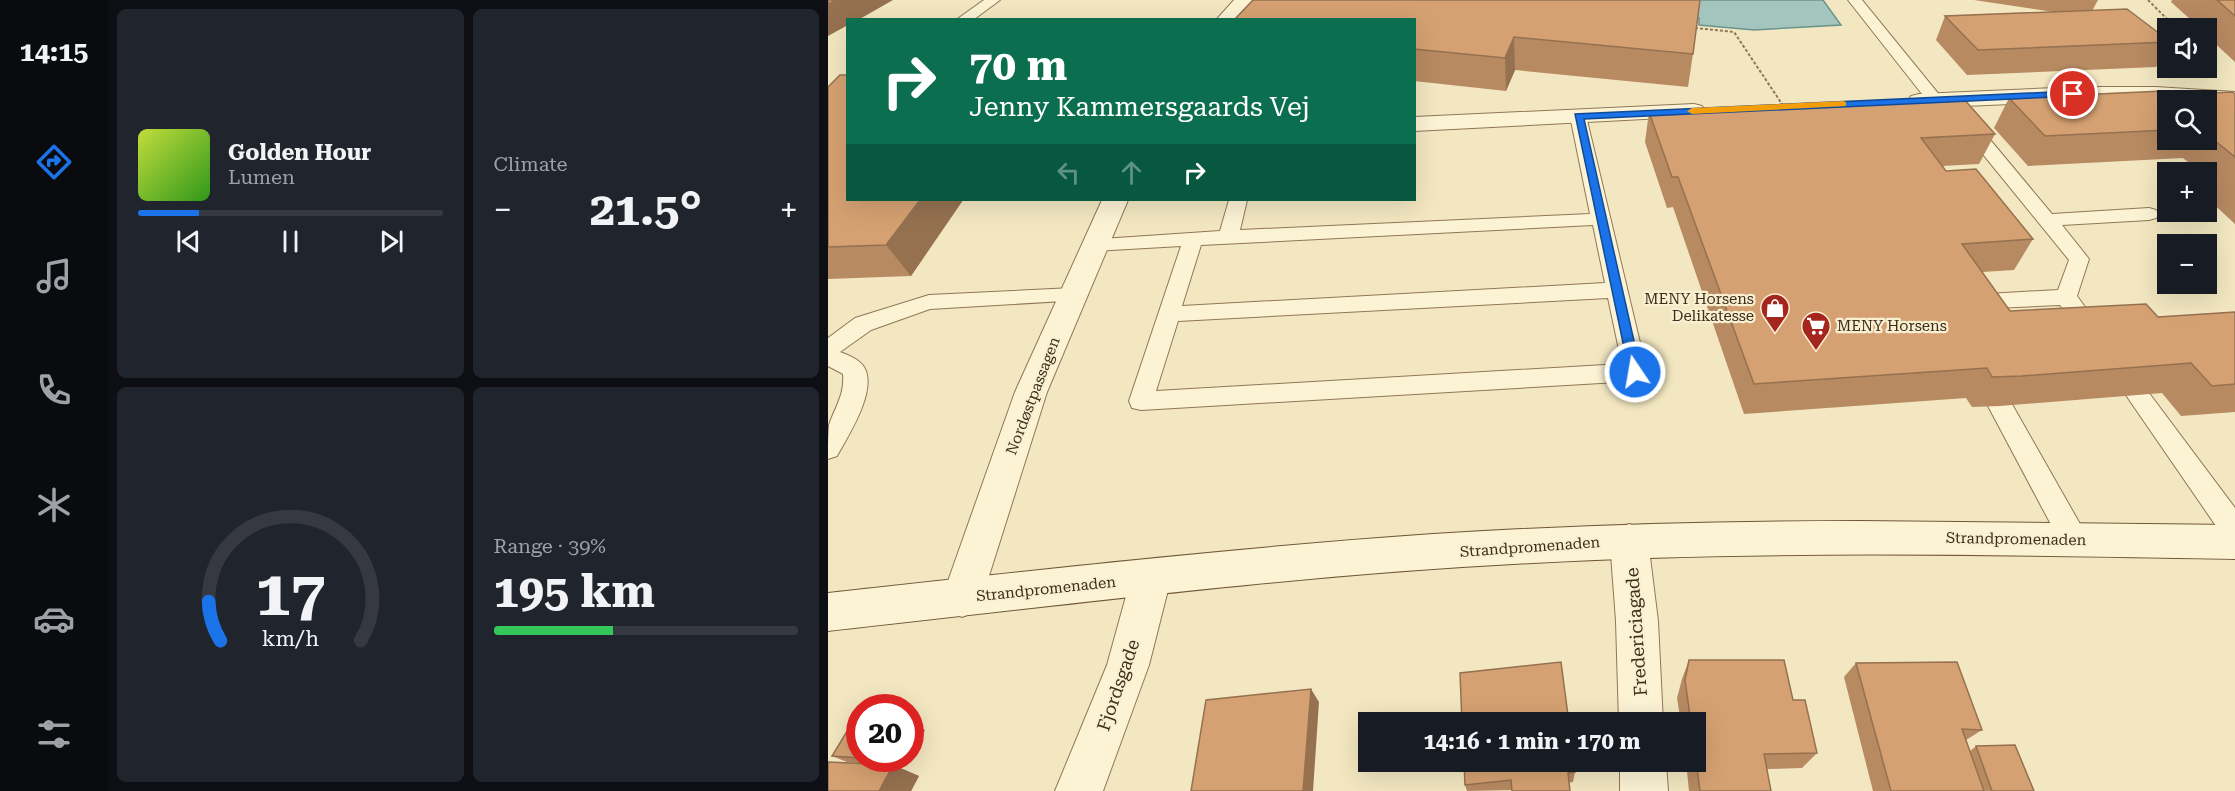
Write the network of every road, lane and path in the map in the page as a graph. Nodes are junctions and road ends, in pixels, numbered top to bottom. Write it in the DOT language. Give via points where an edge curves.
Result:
graph roads {
  1 [pos="993,0"];
  2 [pos="1245,0"];
  3 [pos="1855,0"];
  4 [pos="2148,0"];
  5 [pos="966,18"];
  6 [pos="1227,18"];
  7 [pos="2166,18"];
  8 [pos="1695,28"];
  9 [pos="2235,99"];
  10 [pos="1941,100"];
  11 [pos="1900,102"];
  12 [pos="1784,107"];
  13 [pos="1578,116"];
  14 [pos="1416,124"];
  15 [pos="1115,201"];
  16 [pos="1238,201"];
  17 [pos="2149,214"];
  18 [pos="1601,219"];
  19 [pos="2047,220"];
  20 [pos="1228,238"];
  21 [pos="1193,239"];
  22 [pos="1094,245"];
  23 [pos="1617,290"];
  24 [pos="1073,295"];
  25 [pos="2066,297"];
  26 [pos="1964,302"];
  27 [pos="1170,314"];
  28 [pos="2095,336"];
  29 [pos="828,349"];
  30 [pos="828,357"];
  31 [pos="2138,395"];
  32 [pos="2000,406"];
  33 [pos="828,449"];
  34 [pos="2235,530"];
  35 [pos="2074,540"];
  36 [pos="1629,541"];
  37 [pos="2235,542"];
  38 [pos="1151,578"];
  39 [pos="962,598"];
  40 [pos="829,613"];
  41 [pos="1641,712"];
  42 [pos="1643,772"];
  43 [pos="1079,791"];
  44 [pos="1644,791"];
  1 -- 5 [label="lane"];
  2 -- 6 [label="street"];
  3 -- 10 [label="lane"];
  4 -- 7 [label="path"];
  8 -- 12 [label="path" via="1734,32"];
  9 -- 10 [label="street" via="2092,93"];
  10 -- 11 [label="street"];
  10 -- 19 [label="lane"];
  12 -- 13 [label="street"];
  13 -- 14 [label="street"];
  13 -- 18 [label="lane"];
  15 -- 22 [label="street, Nordøstpassagen"];
  16 -- 20 [label="lane"];
  17 -- 19 [label="lane"];
  18 -- 20 [label="lane"];
  18 -- 23 [label="lane"];
  19 -- 25 [label="lane" via="2079,259"];
  20 -- 21 [label="lane"];
  21 -- 22 [label="lane"];
  21 -- 27 [label="lane"];
  22 -- 24 [label="street, Nordøstpassagen"];
  23 -- 27 [label="lane"];
  23 -- 27 [label="lane" via="1635,372 1141,401"];
  24 -- 29 [label="lane" via="929,302 863,324"];
  24 -- 39 [label="street, Nordøstpassagen" via="1031,392"];
  25 -- 26 [label="lane"];
  25 -- 28 [label="lane"];
  30 -- 33 [label="lane" via="854,370 857,384 843,423"];
  31 -- 34 [label="lane"];
  32 -- 35 [label="lane"];
  35 -- 36 [label="street, Strandpromenaden"];
  35 -- 37 [label="street, Strandpromenaden"];
  36 -- 38 [label="street, Strandpromenaden" via="1372,557"];
  36 -- 41 [label="street, Fredericiagade"];
  38 -- 39 [label="street, Strandpromenaden"];
  38 -- 43 [label="street, Fjordsgade" via="1128,665"];
  39 -- 40 [label="street, Strandpromenaden"];
  42 -- 44 [label="street"];
}
